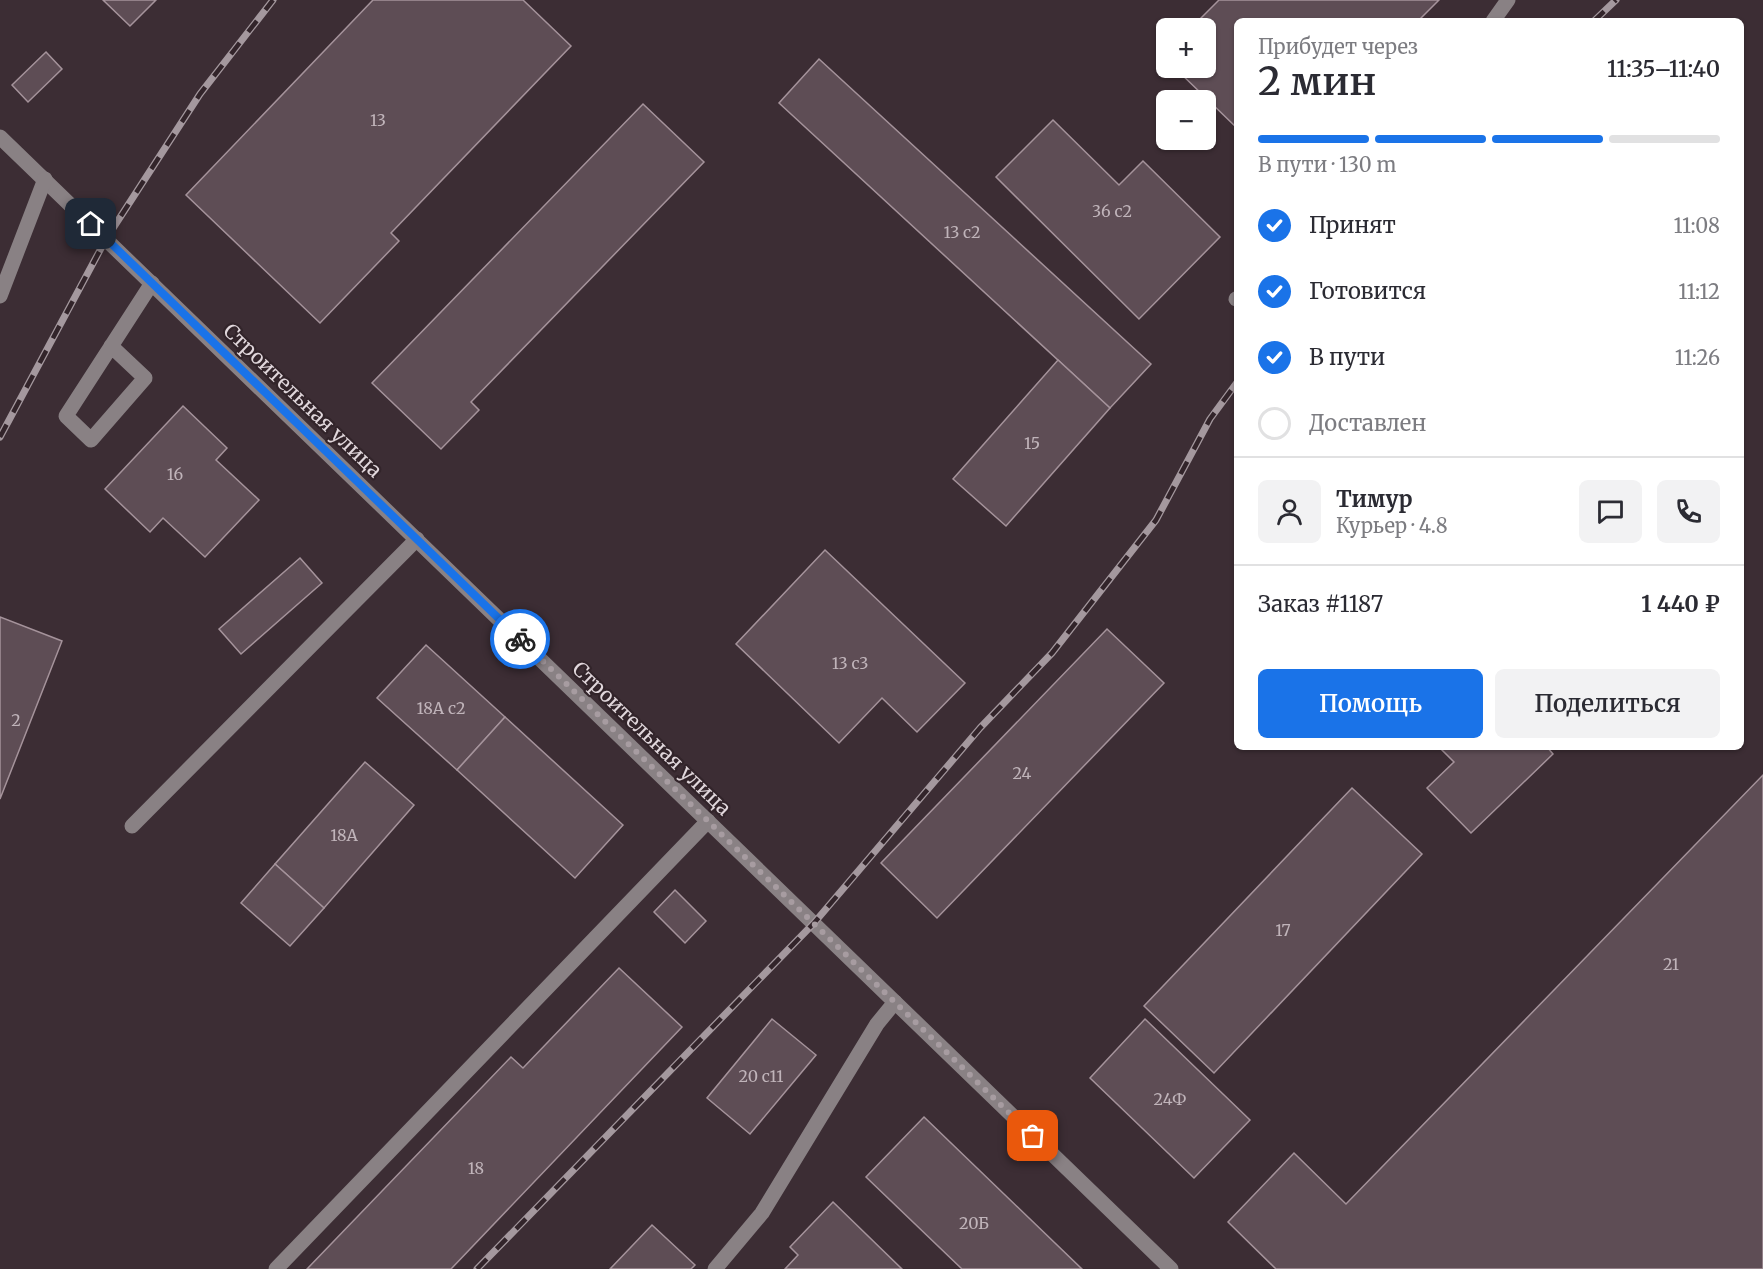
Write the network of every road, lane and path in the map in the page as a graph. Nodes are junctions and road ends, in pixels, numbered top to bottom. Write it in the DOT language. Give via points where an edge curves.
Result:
graph roads {
  1 [pos="1508,0"];
  2 [pos="1495,18"];
  3 [pos="0,137"];
  4 [pos="45,179"];
  5 [pos="152,283"];
  6 [pos="0,296"];
  7 [pos="111,346"];
  8 [pos="417,539"];
  9 [pos="708,821"];
  10 [pos="132,826"];
  11 [pos="895,1002"];
  12 [pos="276,1269"];
  13 [pos="715,1269"];
  14 [pos="1171,1269"];
  1 -- 2 [label="street"];
  3 -- 4 [label="street, Строительная улица"];
  4 -- 5 [label="street, Строительная улица"];
  4 -- 6 [label="street"];
  5 -- 7 [label="street"];
  5 -- 8 [label="street, Строительная улица"];
  7 -- 7 [label="street" via="66,416 91,440 145,378"];
  8 -- 9 [label="street, Строительная улица"];
  8 -- 10 [label="street"];
  9 -- 11 [label="street, Строительная улица"];
  9 -- 12 [label="street"];
  11 -- 13 [label="street" via="877,1024 762,1213"];
  11 -- 14 [label="street, Строительная улица"];
}
